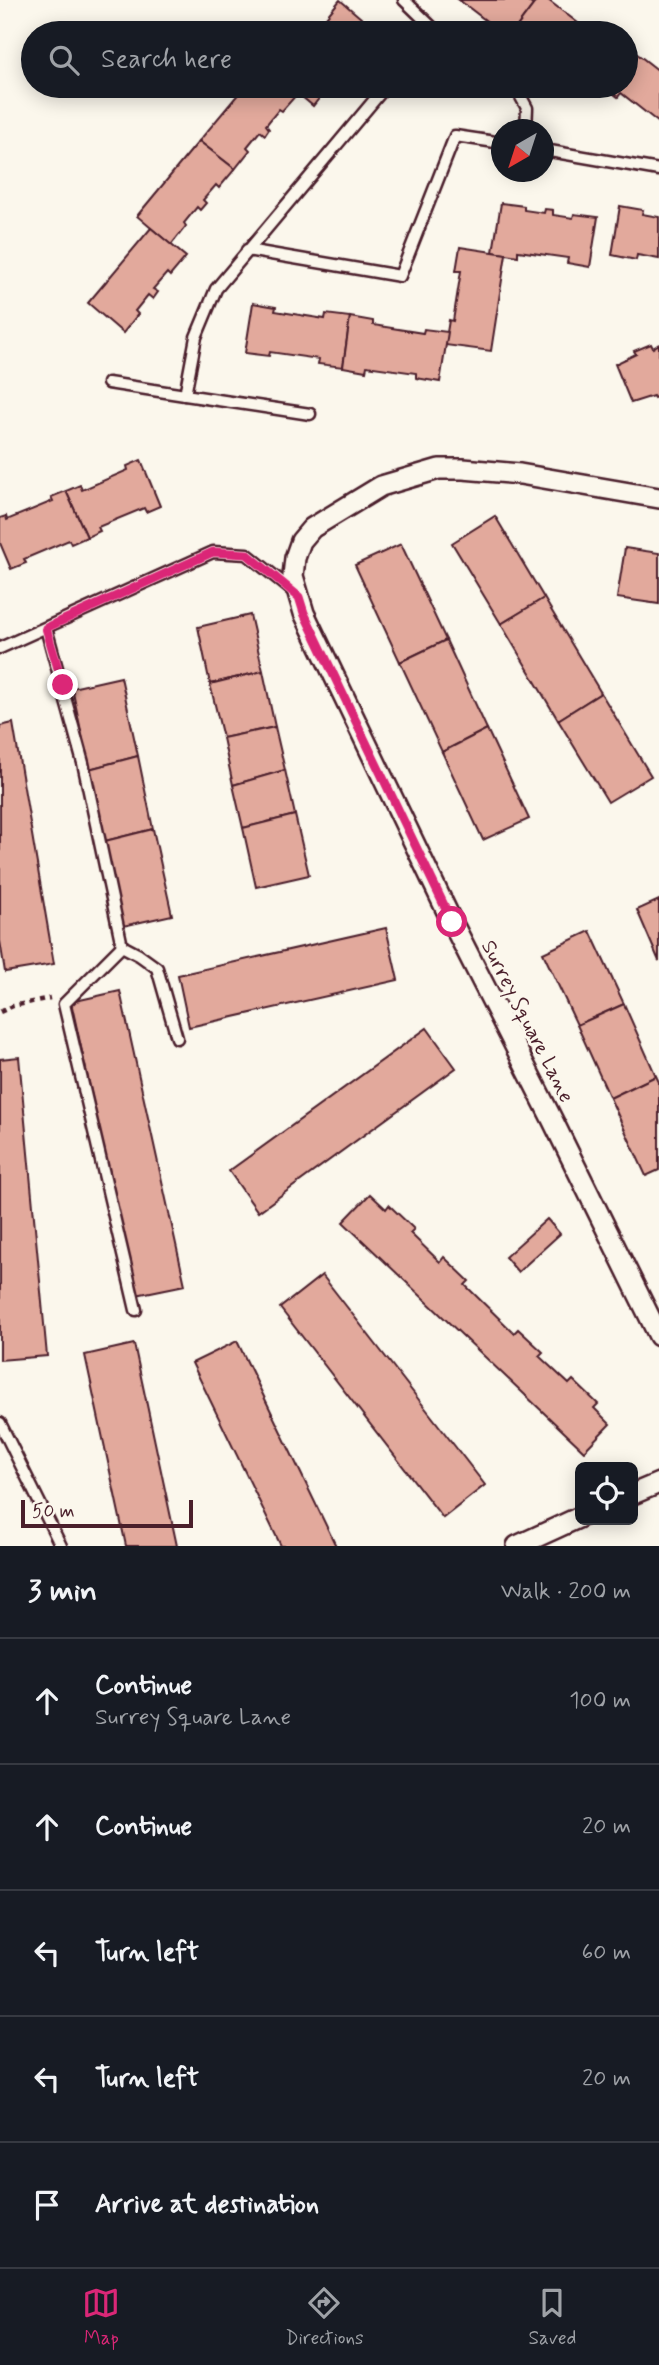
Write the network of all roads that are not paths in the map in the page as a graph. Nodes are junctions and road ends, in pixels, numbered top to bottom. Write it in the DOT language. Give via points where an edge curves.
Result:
graph roads {
  1 [pos="404,0"];
  2 [pos="425,21"];
  3 [pos="376,98"];
  4 [pos="522,98"];
  5 [pos="526,119"];
  6 [pos="491,141"];
  7 [pos="554,151"];
  8 [pos="659,170"];
  9 [pos="247,250"];
  10 [pos="108,383"];
  11 [pos="185,395"];
  12 [pos="310,414"];
  13 [pos="659,498"];
  14 [pos="302,605"];
  15 [pos="46,628"];
  16 [pos="0,648"];
  17 [pos="122,946"];
  18 [pos="177,1038"];
  19 [pos="136,1310"];
  20 [pos="659,1336"];
  21 [pos="0,1423"];
  22 [pos="659,1483"];
  23 [pos="638,1492"];
  24 [pos="575,1519"];
  25 [pos="61,1546"];
  26 [pos="517,1546"];
  1 -- 2 [label="lane"];
  3 -- 9 [label="lane"];
  4 -- 5 [label="lane"];
  6 -- 9 [label="lane" via="455,136 400,276"];
  7 -- 8 [label="lane"];
  9 -- 11 [label="lane" via="216,289 196,337"];
  10 -- 11 [label="lane"];
  11 -- 12 [label="lane"];
  13 -- 14 [label="street, Surrey Square Lane" via="520,474 439,469 382,486 312,528 301,541 293,576"];
  14 -- 15 [label="lane" via="247,554 213,552"];
  14 -- 20 [label="street, Surrey Square Lane" via="456,929"];
  15 -- 16 [label="lane"];
  15 -- 17 [label="lane" via="83,763"];
  17 -- 18 [label="lane" via="157,968"];
  17 -- 19 [label="lane" via="64,1004"];
  21 -- 25 [label="lane"];
  22 -- 23 [label="street"];
  24 -- 26 [label="street"];
}
